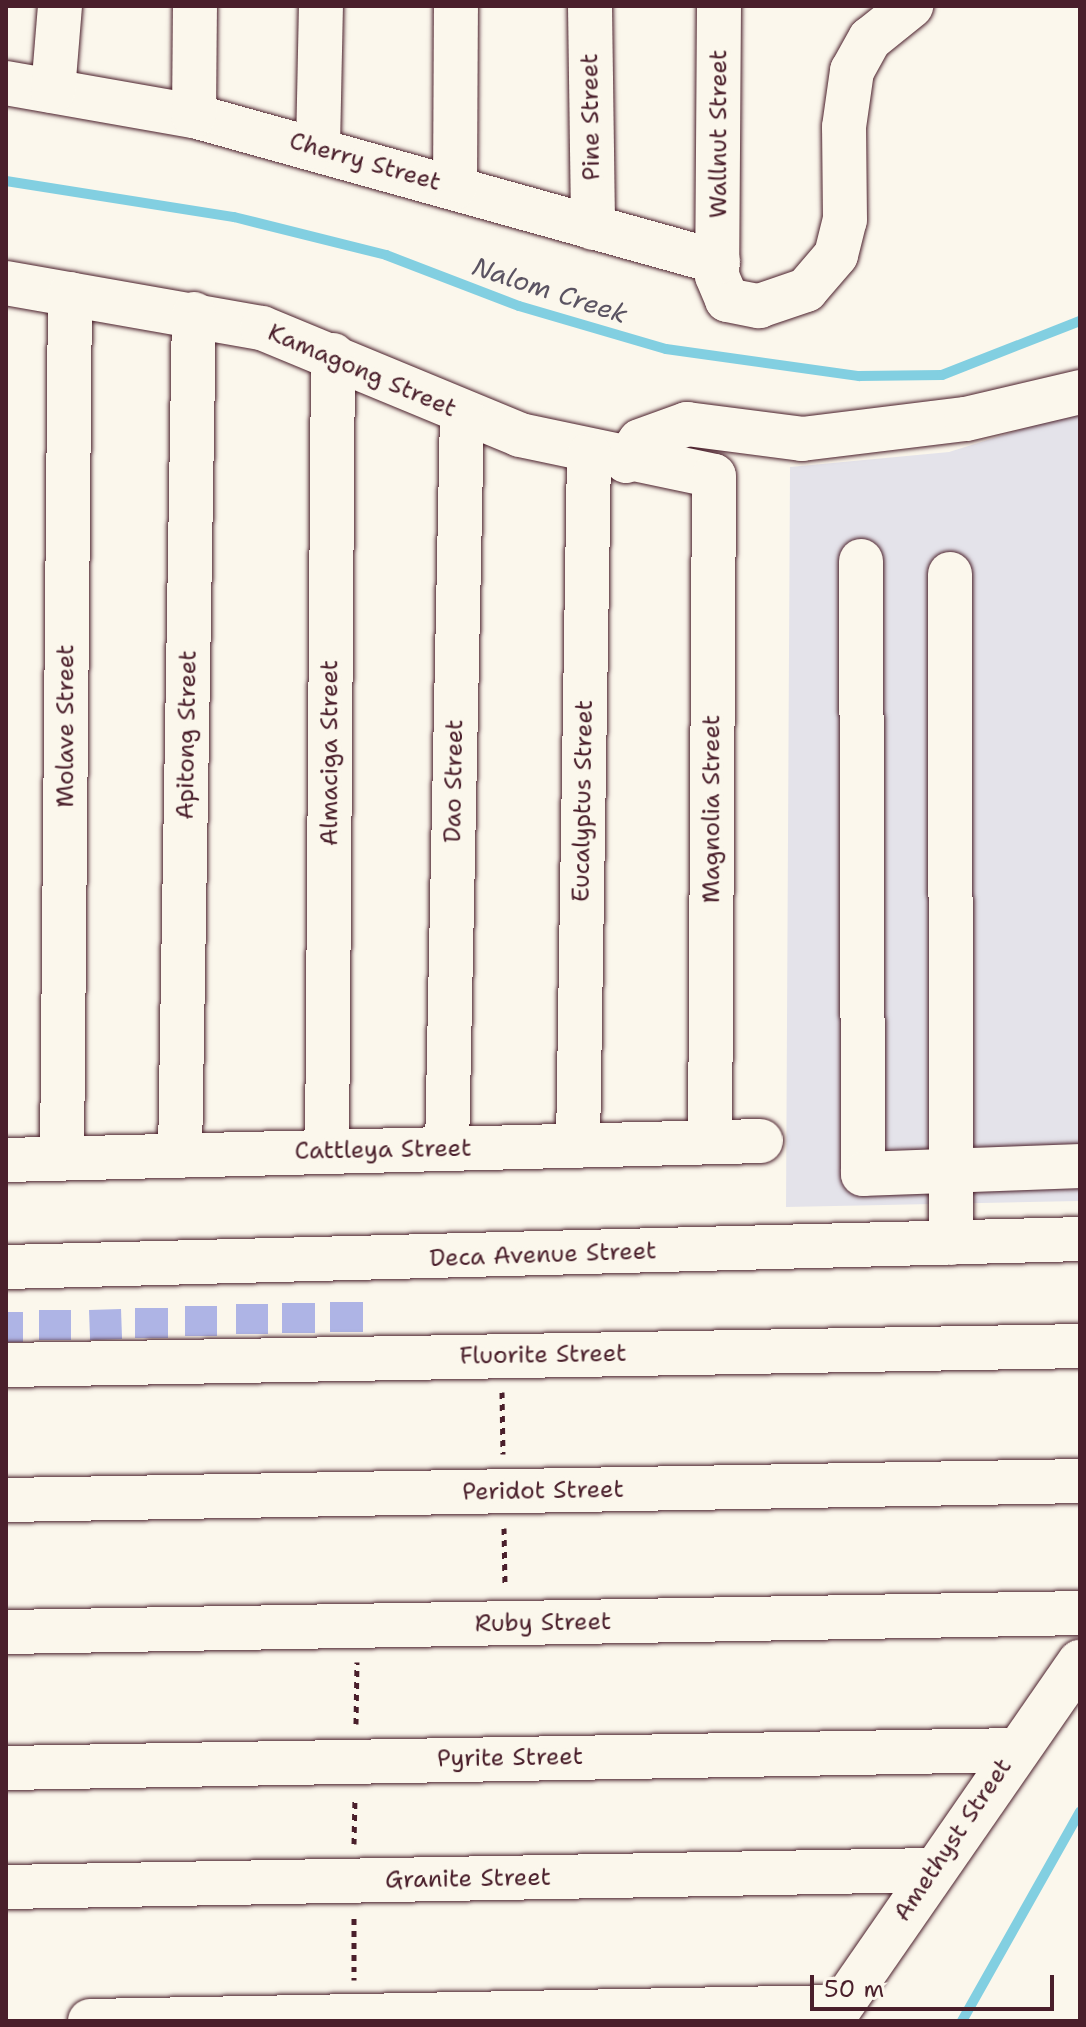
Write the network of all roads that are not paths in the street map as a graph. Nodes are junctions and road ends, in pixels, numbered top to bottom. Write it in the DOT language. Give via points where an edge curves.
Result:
graph roads {
  1 [pos="60,6"];
  2 [pos="195,6"];
  3 [pos="321,6"];
  4 [pos="456,6"];
  5 [pos="590,6"];
  6 [pos="719,6"];
  7 [pos="911,6"];
  8 [pos="6,83"];
  9 [pos="53,91"];
  10 [pos="194,116"];
  11 [pos="318,147"];
  12 [pos="455,187"];
  13 [pos="593,228"];
  14 [pos="718,262"];
  15 [pos="6,283"];
  16 [pos="70,294"];
  17 [pos="194,314"];
  18 [pos="333,355"];
  19 [pos="1080,392"];
  20 [pos="462,413"];
  21 [pos="608,458"];
  22 [pos="714,476"];
  23 [pos="861,561"];
  24 [pos="950,574"];
  25 [pos="761,1141"];
  26 [pos="710,1142"];
  27 [pos="578,1146"];
  28 [pos="447,1149"];
  29 [pos="327,1152"];
  30 [pos="180,1156"];
  31 [pos="62,1158"];
  32 [pos="6,1160"];
  33 [pos="1080,1166"];
  34 [pos="951,1170"];
  35 [pos="1080,1239"];
  36 [pos="951,1243"];
  37 [pos="6,1267"];
  38 [pos="1080,1346"];
  39 [pos="6,1365"];
  40 [pos="1080,1481"];
  41 [pos="6,1500"];
  42 [pos="1080,1613"];
  43 [pos="6,1632"];
  44 [pos="1080,1662"];
  45 [pos="1015,1750"];
  46 [pos="6,1768"];
  47 [pos="930,1870"];
  48 [pos="6,1887"];
  49 [pos="836,2014"];
  50 [pos="487,2017"];
  51 [pos="354,2019"];
  52 [pos="225,2020"];
  53 [pos="90,2021"];
  1 -- 9 [label="street"];
  2 -- 10 [label="street"];
  3 -- 11 [label="street"];
  4 -- 12 [label="street"];
  5 -- 13 [label="street, Pine Street"];
  6 -- 14 [label="street, Wallnut Street"];
  7 -- 14 [label="street, Wallnut Street" via="870,39 852,71 844,127 845,220 826,273 781,303 737,306 719,290"];
  8 -- 9 [label="street, Cherry Street"];
  9 -- 10 [label="street, Cherry Street"];
  10 -- 11 [label="street, Cherry Street"];
  11 -- 12 [label="street, Cherry Street"];
  12 -- 13 [label="street, Cherry Street"];
  13 -- 14 [label="street, Cherry Street"];
  15 -- 16 [label="street, Kamagong Street"];
  16 -- 17 [label="street, Kamagong Street"];
  16 -- 31 [label="street, Molave Street"];
  17 -- 18 [label="street, Kamagong Street" via="262,328"];
  17 -- 30 [label="street, Apitong Street"];
  18 -- 20 [label="street, Kamagong Street"];
  18 -- 29 [label="street, Almaciga Street"];
  19 -- 21 [label="street" via="966,419 802,439 687,424"];
  20 -- 21 [label="street, Kamagong Street"];
  20 -- 28 [label="street, Dao Street"];
  21 -- 22 [label="street, Kamagong Street"];
  21 -- 27 [label="street, Eucalyptus Street"];
  22 -- 26 [label="street, Magnolia Street"];
  23 -- 34 [label="street" via="863,1174"];
  24 -- 34 [label="street"];
  25 -- 26 [label="street, Cattleya Street"];
  26 -- 27 [label="street, Cattleya Street"];
  27 -- 28 [label="street, Cattleya Street"];
  28 -- 29 [label="street, Cattleya Street"];
  29 -- 30 [label="street, Cattleya Street"];
  30 -- 31 [label="street, Cattleya Street"];
  31 -- 32 [label="street, Cattleya Street"];
  33 -- 34 [label="street"];
  34 -- 36 [label="street"];
  35 -- 36 [label="street, Deca Avenue Street"];
  36 -- 37 [label="street, Deca Avenue Street"];
  38 -- 39 [label="street, Fluorite Street"];
  40 -- 41 [label="street, Peridot Street"];
  42 -- 43 [label="street, Ruby Street"];
  44 -- 45 [label="street, Amethyst Street"];
  45 -- 46 [label="street, Pyrite Street"];
  45 -- 47 [label="street, Amethyst Street"];
  47 -- 48 [label="street, Granite Street"];
  47 -- 49 [label="street, Amethyst Street"];
  49 -- 50 [label="street"];
  50 -- 51 [label="street"];
  51 -- 52 [label="street"];
  52 -- 53 [label="street"];
}
